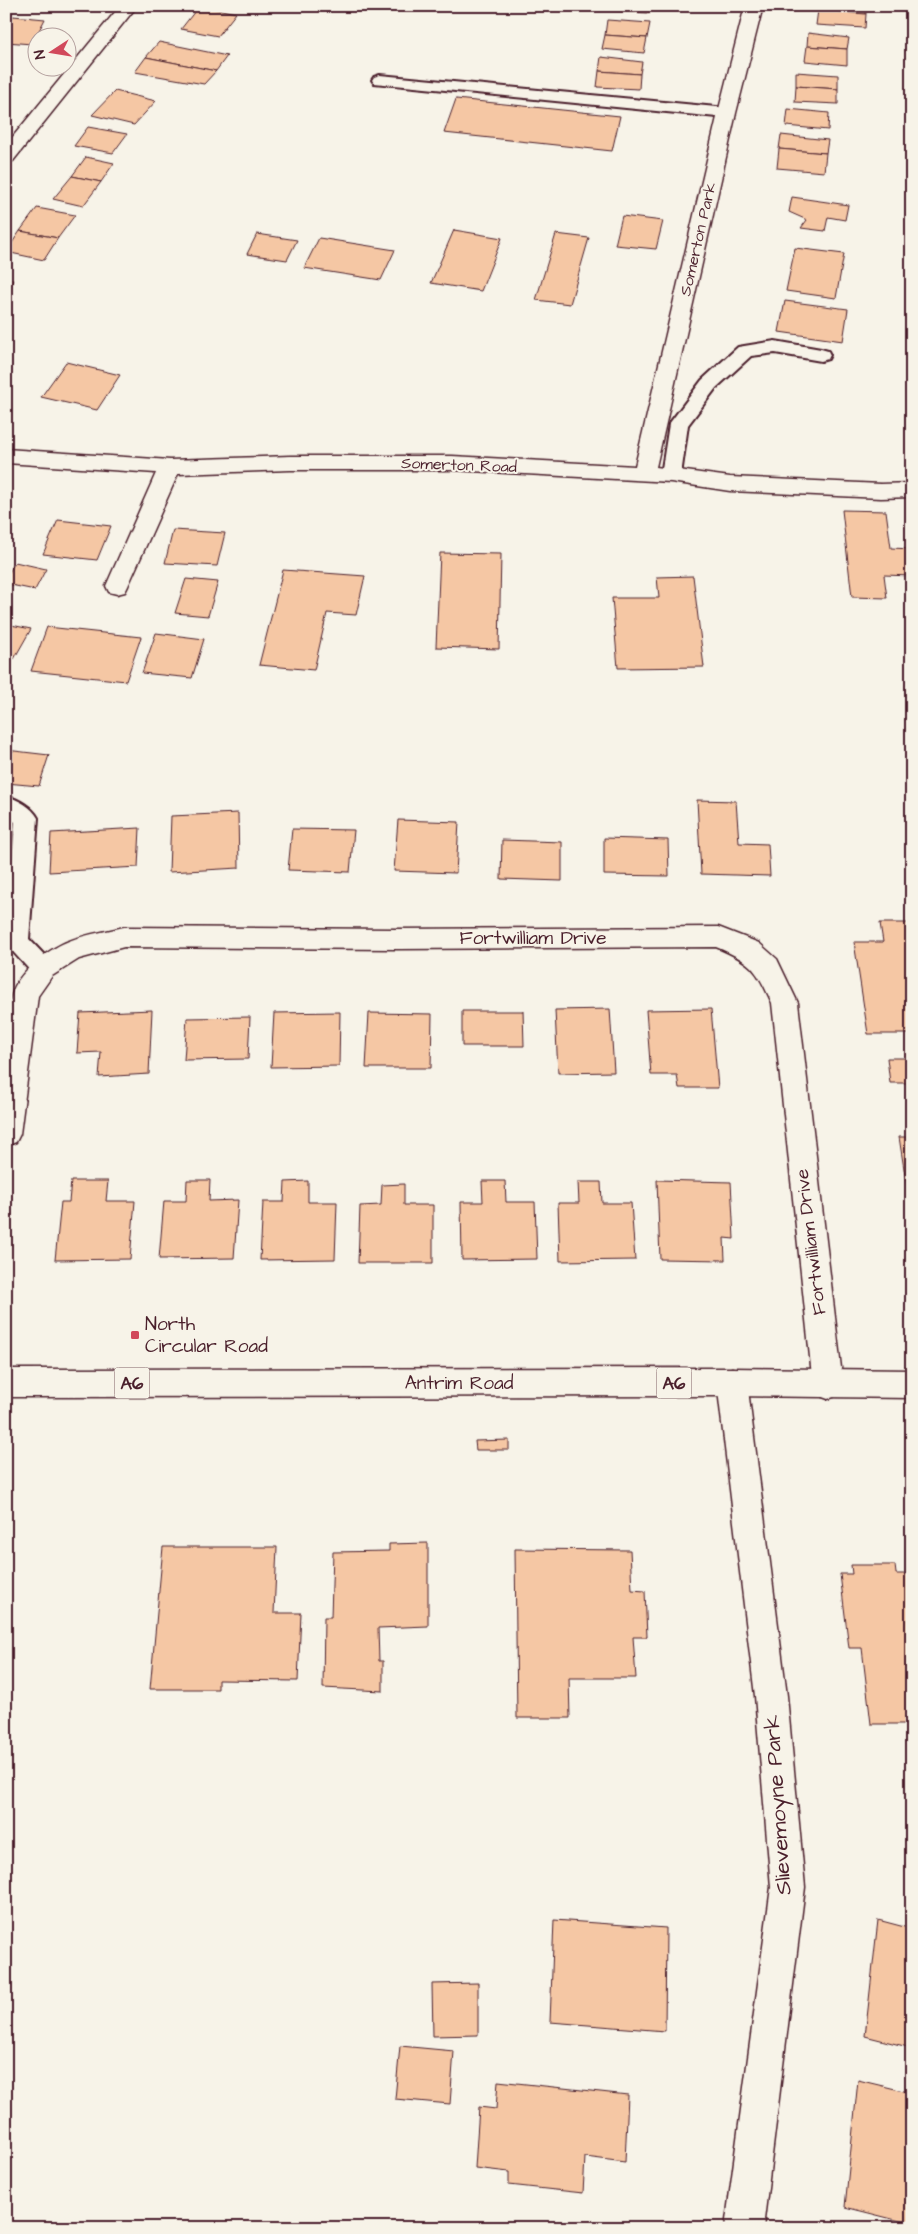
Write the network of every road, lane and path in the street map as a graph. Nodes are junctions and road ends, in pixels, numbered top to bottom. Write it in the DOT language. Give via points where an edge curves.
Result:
graph roads {
  1 [pos="129,6"];
  2 [pos="754,6"];
  3 [pos="380,80"];
  4 [pos="727,113"];
  5 [pos="6,157"];
  6 [pos="821,355"];
  7 [pos="6,456"];
  8 [pos="170,468"];
  9 [pos="644,473"];
  10 [pos="671,475"];
  11 [pos="912,490"];
  12 [pos="117,586"];
  13 [pos="6,804"];
  14 [pos="43,969"];
  15 [pos="6,1134"];
  16 [pos="732,1382"];
  17 [pos="6,1383"];
  18 [pos="912,1384"];
  19 [pos="828,1385"];
  20 [pos="744,2228"];
  1 -- 5 [label="street"];
  2 -- 4 [label="street, Somerton Park"];
  3 -- 4 [label="lane"];
  4 -- 9 [label="street, Somerton Park"];
  6 -- 10 [label="lane" via="774,347 745,351 710,384 679,424"];
  7 -- 8 [label="street, Somerton Road"];
  8 -- 9 [label="street, Somerton Road" via="290,463 452,463"];
  8 -- 12 [label="street"];
  9 -- 10 [label="street, Somerton Road"];
  10 -- 11 [label="street, Somerton Road" via="730,484"];
  13 -- 14 [label="lane" via="27,818 17,942"];
  14 -- 15 [label="street, Fortwilliam Drive" via="25,993"];
  14 -- 19 [label="street, Fortwilliam Drive" via="71,951 124,937 718,936 750,950 768,966 785,1003"];
  16 -- 17 [label="street, Antrim Road / A6"];
  16 -- 19 [label="street, Antrim Road / A6"];
  16 -- 20 [label="street, Slievemoyne Park" via="771,1696 788,1888"];
  18 -- 19 [label="street, Antrim Road / A6"];
}
